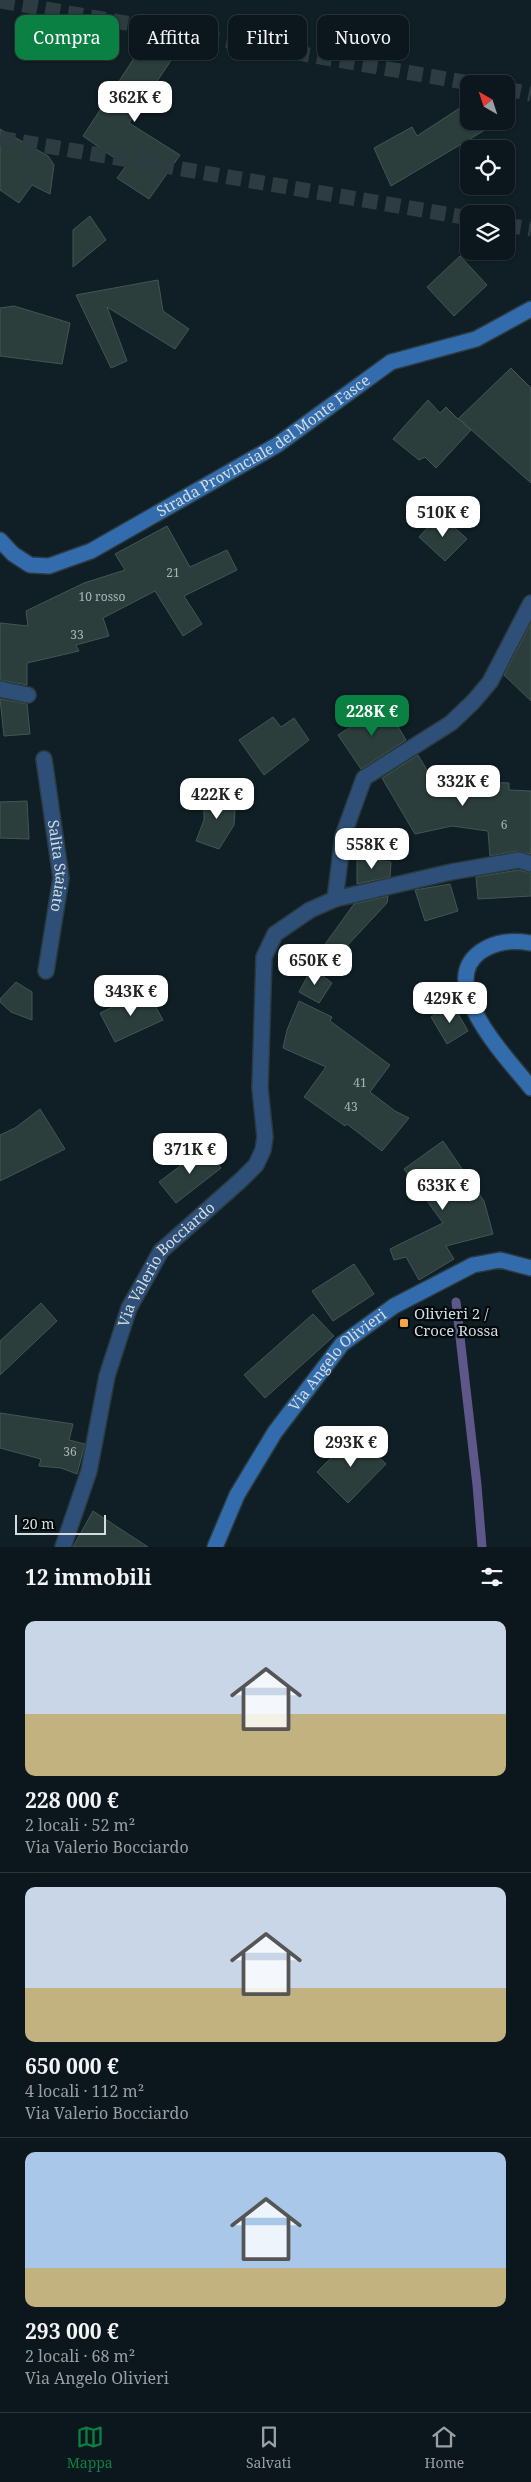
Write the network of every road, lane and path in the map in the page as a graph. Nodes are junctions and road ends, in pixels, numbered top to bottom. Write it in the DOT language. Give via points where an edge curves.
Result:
graph roads {
  1 [pos="531,309"];
  2 [pos="0,540"];
  3 [pos="531,603"];
  4 [pos="0,689"];
  5 [pos="28,695"];
  6 [pos="44,759"];
  7 [pos="531,864"];
  8 [pos="335,899"];
  9 [pos="531,942"];
  10 [pos="46,971"];
  11 [pos="531,1088"];
  12 [pos="531,1268"];
  13 [pos="63,1547"];
  14 [pos="214,1547"];
  1 -- 2 [label="main road, Strada Provinciale del Monte Fasce" via="476,339 391,362 278,445 91,551 49,566 30,565 12,554"];
  3 -- 8 [label="street" via="490,682 473,702 451,723 364,778 342,836"];
  4 -- 5 [label="street"];
  6 -- 10 [label="street, Salita Staiato" via="61,878"];
  7 -- 8 [label="street, Via Valerio Bocciardo" via="519,860 451,872"];
  8 -- 13 [label="street, Via Valerio Bocciardo" via="310,910 275,934 264,957 260,1088 265,1137 263,1150 256,1165 241,1180 161,1251 129,1308 107,1376 88,1471"];
  9 -- 11 [label="main road" via="489,946 475,956 466,970 470,1006"];
  12 -- 14 [label="main road, Via Angelo Olivieri" via="500,1260 472,1265 394,1306 342,1344 275,1432 237,1495"];
}
